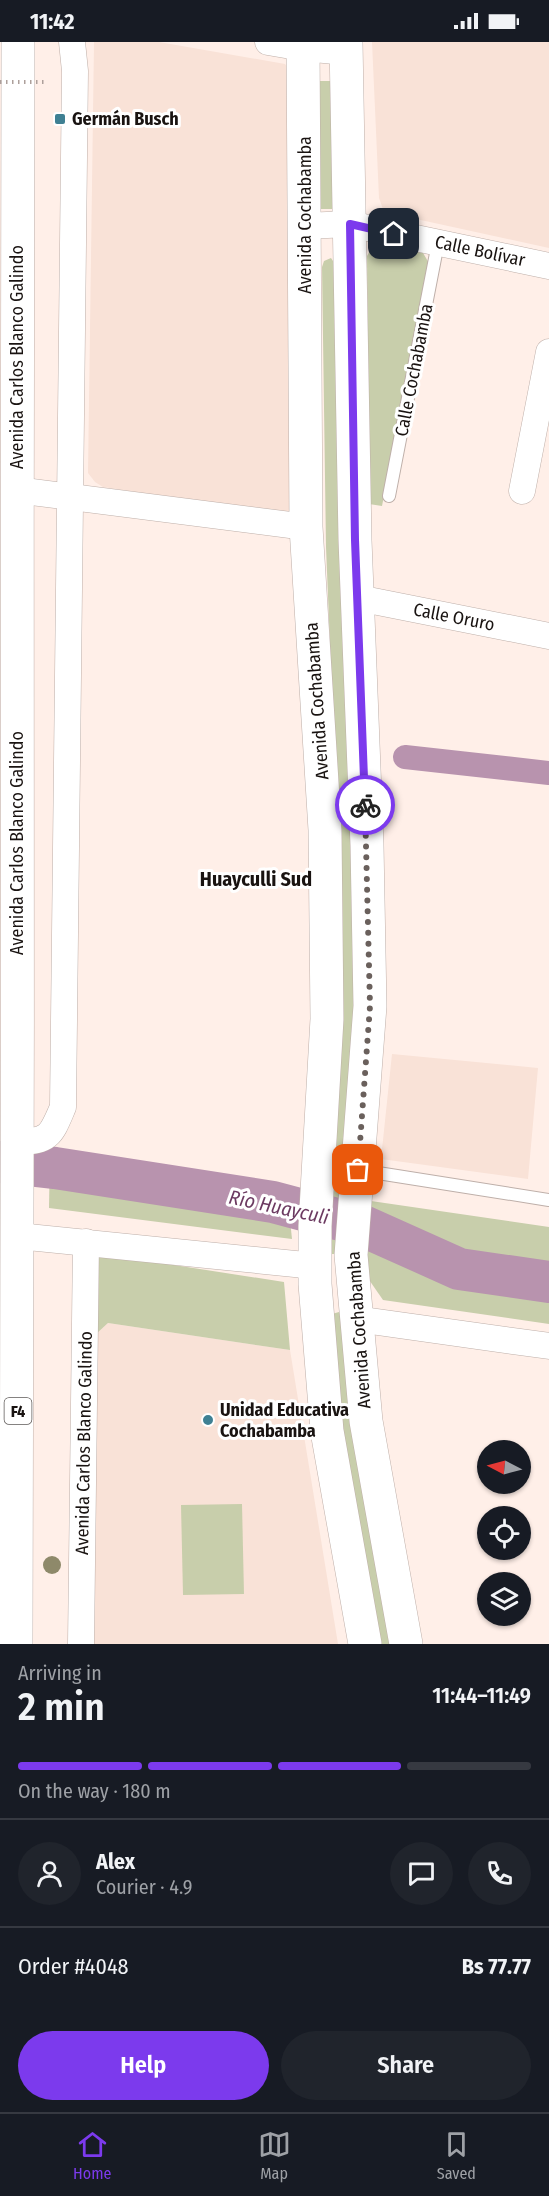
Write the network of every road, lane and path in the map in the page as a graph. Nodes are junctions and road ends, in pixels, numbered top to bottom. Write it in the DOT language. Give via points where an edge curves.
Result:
graph roads {
  1 [pos="18,42"];
  2 [pos="72,42"];
  3 [pos="268,42"];
  4 [pos="303,45"];
  5 [pos="346,47"];
  6 [pos="0,82"];
  7 [pos="44,82"];
  8 [pos="350,224"];
  9 [pos="305,226"];
  10 [pos="438,243"];
  11 [pos="549,266"];
  12 [pos="549,352"];
  13 [pos="16,490"];
  14 [pos="522,491"];
  15 [pos="389,496"];
  16 [pos="69,498"];
  17 [pos="306,527"];
  18 [pos="358,597"];
  19 [pos="549,636"];
  20 [pos="18,1157"];
  21 [pos="358,1170"];
  22 [pos="549,1200"];
  23 [pos="18,1236"];
  24 [pos="86,1242"];
  25 [pos="315,1275"];
  26 [pos="354,1285"];
  27 [pos="356,1319"];
  28 [pos="549,1346"];
  29 [pos="16,1644"];
  30 [pos="81,1644"];
  31 [pos="365,1644"];
  32 [pos="406,1644"];
  1 -- 13 [label="main road, Avenida Carlos Blanco Galindo / F4"];
  2 -- 16 [label="street" via="75,71"];
  3 -- 4 [label="street"];
  4 -- 5 [label="street"];
  4 -- 9 [label="main road, Avenida Cochabamba"];
  5 -- 8 [label="main road, Avenida Cochabamba"];
  6 -- 7 [label="path, bridge"];
  8 -- 9 [label="street, Calle Bolívar"];
  8 -- 10 [label="street, Calle Bolívar"];
  8 -- 18 [label="main road, Avenida Cochabamba"];
  9 -- 17 [label="main road, Avenida Cochabamba"];
  10 -- 11 [label="street, Calle Bolívar"];
  10 -- 15 [label="lane, Calle Cochabamba"];
  12 -- 14 [label="street"];
  13 -- 16 [label="street"];
  13 -- 20 [label="main road, Avenida Carlos Blanco Galindo / F4"];
  16 -- 17 [label="street"];
  16 -- 20 [label="street" via="63,1107 54,1129"];
  17 -- 25 [label="main road, Avenida Cochabamba" via="325,830 327,1019"];
  18 -- 19 [label="street, Calle Oruro"];
  18 -- 21 [label="main road, Avenida Cochabamba" via="370,1006"];
  20 -- 23 [label="main road, Avenida Carlos Blanco Galindo / F4"];
  21 -- 22 [label="lane"];
  21 -- 26 [label="main road, Avenida Cochabamba" via="351,1255"];
  23 -- 24 [label="street"];
  23 -- 29 [label="main road, Avenida Carlos Blanco Galindo / F4"];
  24 -- 25 [label="street"];
  24 -- 30 [label="street, Avenida Carlos Blanco Galindo"];
  25 -- 26 [label="main road"];
  25 -- 31 [label="main road, Avenida Cochabamba" via="327,1431"];
  26 -- 27 [label="main road, Avenida Cochabamba"];
  27 -- 28 [label="street"];
  27 -- 32 [label="main road, Avenida Cochabamba" via="366,1421"];
}
